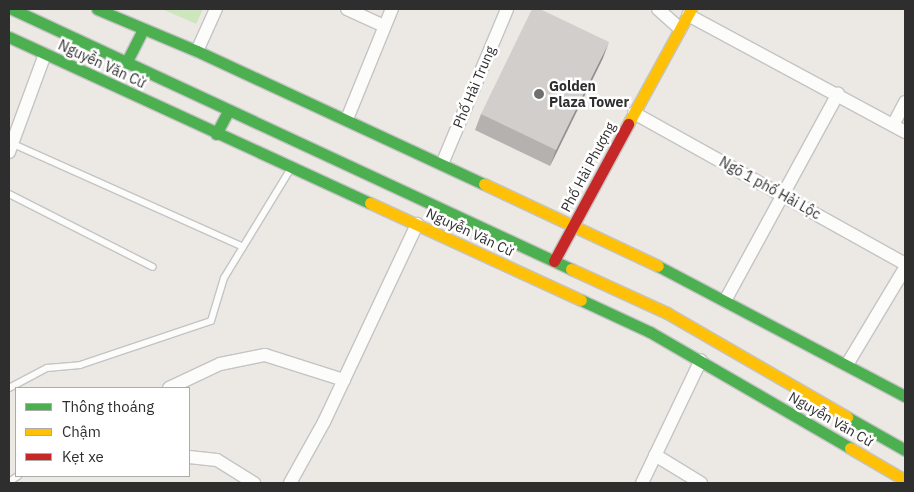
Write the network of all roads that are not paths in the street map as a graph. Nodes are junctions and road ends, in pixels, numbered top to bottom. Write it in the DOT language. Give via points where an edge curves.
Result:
graph roads {
  1 [pos="12,9"];
  2 [pos="97,9"];
  3 [pos="216,9"];
  4 [pos="347,9"];
  5 [pos="392,9"];
  6 [pos="507,9"];
  7 [pos="658,9"];
  8 [pos="689,12"];
  9 [pos="384,26"];
  10 [pos="680,29"];
  11 [pos="142,30"];
  12 [pos="9,37"];
  13 [pos="198,51"];
  14 [pos="45,54"];
  15 [pos="126,62"];
  16 [pos="838,94"];
  17 [pos="905,102"];
  18 [pos="228,111"];
  19 [pos="634,113"];
  20 [pos="346,119"];
  21 [pos="893,124"];
  22 [pos="905,132"];
  23 [pos="216,134"];
  24 [pos="9,147"];
  25 [pos="442,164"];
  26 [pos="292,166"];
  27 [pos="9,194"];
  28 [pos="783,195"];
  29 [pos="417,224"];
  30 [pos="573,227"];
  31 [pos="243,247"];
  32 [pos="554,261"];
  33 [pos="905,264"];
  34 [pos="154,267"];
  35 [pos="905,268"];
  36 [pos="726,299"];
  37 [pos="702,360"];
  38 [pos="848,363"];
  39 [pos="344,380"];
  40 [pos="171,387"];
  41 [pos="9,388"];
  42 [pos="905,396"];
  43 [pos="905,450"];
  44 [pos="655,455"];
  45 [pos="190,458"];
  46 [pos="905,480"];
  47 [pos="254,483"];
  48 [pos="290,483"];
  49 [pos="642,483"];
  50 [pos="701,483"];
  1 -- 15 [label="main road, Nguyễn Văn Cừ"];
  2 -- 11 [label="main road"];
  3 -- 13 [label="street"];
  4 -- 9 [label="street"];
  5 -- 9 [label="street"];
  6 -- 25 [label="street, Phố Hải Trung"];
  7 -- 10 [label="street"];
  8 -- 10 [label="main road, Phố Hải Phượng"];
  8 -- 16 [label="street"];
  9 -- 20 [label="street"];
  10 -- 19 [label="main road, Phố Hải Phượng"];
  11 -- 13 [label="main road"];
  11 -- 15 [label="main road"];
  12 -- 14 [label="main road, Nguyễn Văn Cừ"];
  13 -- 20 [label="main road"];
  14 -- 23 [label="main road, Nguyễn Văn Cừ"];
  14 -- 24 [label="street"];
  15 -- 18 [label="main road, Nguyễn Văn Cừ"];
  16 -- 21 [label="street"];
  16 -- 28 [label="street"];
  17 -- 21 [label="street"];
  18 -- 23 [label="main road"];
  18 -- 32 [label="main road, Nguyễn Văn Cừ"];
  19 -- 28 [label="street, Ngõ 1 phố Hải Lộc"];
  19 -- 30 [label="main road, Phố Hải Phượng"];
  20 -- 25 [label="main road"];
  21 -- 22 [label="street"];
  23 -- 26 [label="main road, Nguyễn Văn Cừ"];
  24 -- 31 [label="lane"];
  25 -- 30 [label="main road"];
  26 -- 29 [label="main road, Nguyễn Văn Cừ"];
  26 -- 31 [label="lane"];
  27 -- 34 [label="lane"];
  28 -- 33 [label="street, Ngõ 1 phố Hải Lộc"];
  28 -- 36 [label="street"];
  29 -- 37 [label="main road, Nguyễn Văn Cừ" via="650,332"];
  29 -- 39 [label="street"];
  30 -- 32 [label="main road, Phố Hải Phượng"];
  30 -- 36 [label="main road"];
  31 -- 41 [label="lane" via="224,278 211,321 80,365 47,368"];
  32 -- 43 [label="main road, Nguyễn Văn Cừ" via="666,313"];
  35 -- 38 [label="street"];
  36 -- 38 [label="main road"];
  37 -- 44 [label="street"];
  37 -- 46 [label="main road, Nguyễn Văn Cừ"];
  38 -- 42 [label="main road"];
  39 -- 40 [label="street" via="265,355 220,364"];
  39 -- 48 [label="street"];
  44 -- 49 [label="street"];
  44 -- 50 [label="street"];
  45 -- 47 [label="street" via="217,460"];
}
